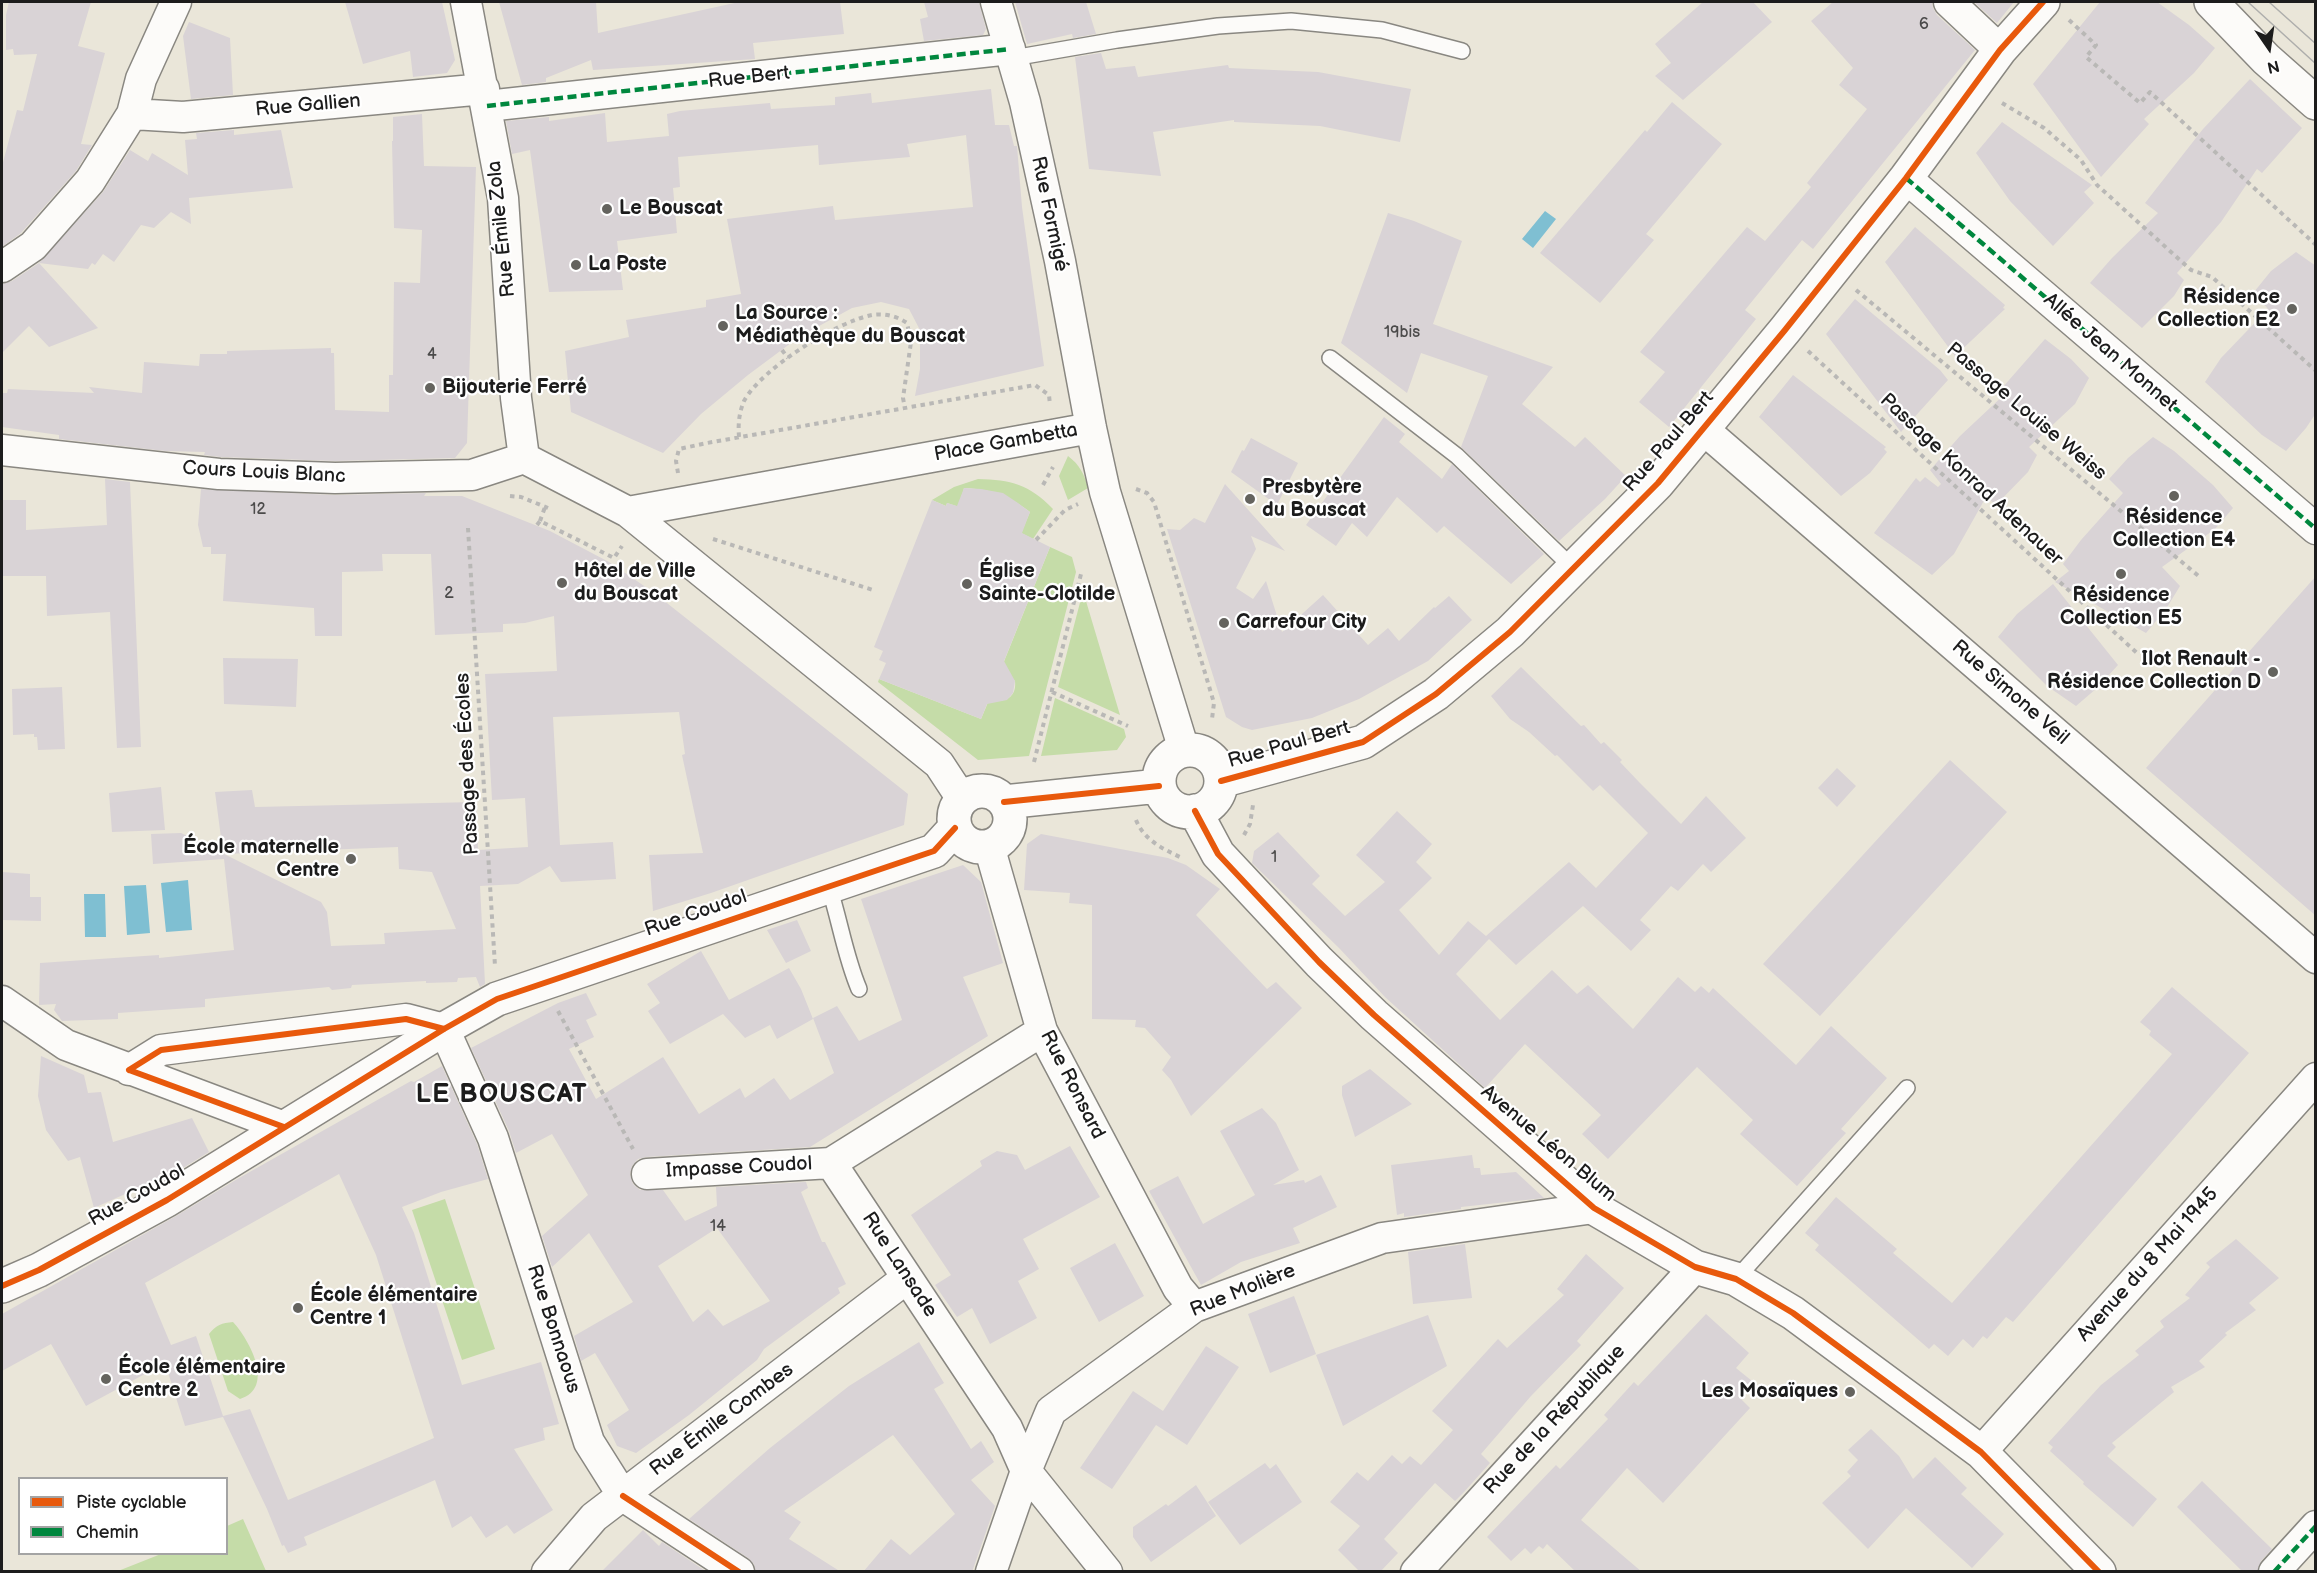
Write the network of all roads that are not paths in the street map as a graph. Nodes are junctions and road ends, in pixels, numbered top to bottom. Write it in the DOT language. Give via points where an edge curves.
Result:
graph roads {
  1 [pos="176,2"];
  2 [pos="466,2"];
  3 [pos="996,2"];
  4 [pos="1949,2"];
  5 [pos="2211,2"];
  6 [pos="2054,9"];
  7 [pos="2000,50"];
  8 [pos="1462,51"];
  9 [pos="1012,54"];
  10 [pos="485,98"];
  11 [pos="2316,103"];
  12 [pos="132,114"];
  13 [pos="1906,178"];
  14 [pos="2,267"];
  15 [pos="1330,358"];
  16 [pos="1091,428"];
  17 [pos="1703,429"];
  18 [pos="2,450"];
  19 [pos="524,459"];
  20 [pos="628,512"];
  21 [pos="2316,529"];
  22 [pos="1574,570"];
  23 [pos="1184,750"];
  24 [pos="1237,776"];
  25 [pos="1159,786"];
  26 [pos="1004,802"];
  27 [pos="1195,811"];
  28 [pos="959,814"];
  29 [pos="989,846"];
  30 [pos="828,887"];
  31 [pos="2316,958"];
  32 [pos="859,989"];
  33 [pos="2,1001"];
  34 [pos="444,1029"];
  35 [pos="1042,1031"];
  36 [pos="129,1070"];
  37 [pos="2316,1078"];
  38 [pos="1907,1088"];
  39 [pos="284,1127"];
  40 [pos="831,1163"];
  41 [pos="647,1174"];
  42 [pos="1594,1209"];
  43 [pos="1695,1268"];
  44 [pos="907,1278"];
  45 [pos="1736,1279"];
  46 [pos="2,1286"];
  47 [pos="1194,1307"];
  48 [pos="1981,1452"];
  49 [pos="1026,1471"];
  50 [pos="623,1496"];
  51 [pos="2316,1526"];
  52 [pos="548,1572"];
  53 [pos="739,1572"];
  54 [pos="991,1572"];
  55 [pos="1107,1572"];
  56 [pos="1416,1572"];
  57 [pos="2099,1572"];
  58 [pos="2274,1572"];
  1 -- 12 [label="street" via="141,79"];
  2 -- 10 [label="street, Rue Émile Zola"];
  3 -- 9 [label="street, Rue Formigé"];
  4 -- 7 [label="street"];
  5 -- 11 [label="street"];
  6 -- 7 [label="street, Rue Paul Bert"];
  7 -- 13 [label="street, Rue Paul Bert"];
  8 -- 9 [label="lane" via="1382,30 1290,21 1218,26"];
  9 -- 10 [label="street, Rue Bert"];
  9 -- 16 [label="street, Rue Formigé" via="1060,261"];
  10 -- 12 [label="street, Rue Gallien" via="183,117"];
  10 -- 19 [label="street, Rue Émile Zola" via="503,198 516,398"];
  12 -- 14 [label="street" via="90,181 33,246"];
  13 -- 17 [label="street, Rue Paul Bert"];
  13 -- 21 [label="street, Allée Jean Monnet"];
  15 -- 22 [label="lane" via="1457,456"];
  16 -- 20 [label="street, Place Gambetta"];
  16 -- 23 [label="street, Place Gambetta" via="1105,492"];
  17 -- 22 [label="street, Rue Paul Bert" via="1651,491"];
  17 -- 31 [label="street, Rue Simone Veil"];
  18 -- 19 [label="street, Cours Louis Blanc" via="219,474 335,478 472,475"];
  19 -- 20 [label="street"];
  20 -- 28 [label="street" via="939,764"];
  22 -- 24 [label="street, Rue Paul Bert" via="1510,632 1436,694 1363,742"];
  23 -- 24 [label="street" via="1202,752 1220,771"];
  23 -- 25 [label="street" via="1167,759"];
  24 -- 27 [label="street" via="1206,808"];
  25 -- 26 [label="street"];
  25 -- 27 [label="street" via="1176,809"];
  26 -- 28 [label="street" via="984,791 968,795"];
  26 -- 29 [label="street" via="1010,819 1008,828 997,843"];
  27 -- 42 [label="street, Avenue Léon Blum" via="1218,854 1319,962"];
  28 -- 29 [label="street" via="965,842"];
  28 -- 30 [label="street, Rue Coudol" via="934,851"];
  29 -- 35 [label="street, Rue Ronsard"];
  30 -- 32 [label="lane"];
  30 -- 34 [label="street, Rue Coudol" via="497,999"];
  33 -- 36 [label="street" via="66,1046"];
  34 -- 36 [label="street" via="406,1019 161,1050"];
  34 -- 39 [label="street, Rue Coudol"];
  34 -- 50 [label="street, Rue Bonnaous" via="493,1138 589,1442"];
  35 -- 40 [label="street"];
  35 -- 47 [label="street, Rue Ronsard" via="1178,1288"];
  36 -- 39 [label="street"];
  37 -- 48 [label="street, Avenue du 8 Mai 1945"];
  38 -- 45 [label="lane"];
  39 -- 46 [label="street, Rue Coudol" via="167,1200"];
  40 -- 41 [label="street, Impasse Coudol"];
  40 -- 44 [label="street, Rue Lansade"];
  42 -- 43 [label="street, Avenue Léon Blum"];
  42 -- 47 [label="street, Rue Molière" via="1382,1238"];
  43 -- 45 [label="street, Avenue Léon Blum"];
  43 -- 56 [label="street, Rue de la République"];
  44 -- 49 [label="street, Rue Lansade" via="1006,1428"];
  44 -- 50 [label="street, Rue Émile Combes"];
  45 -- 48 [label="street, Avenue Léon Blum" via="1793,1313"];
  47 -- 49 [label="street, Rue Molière" via="1052,1411"];
  48 -- 57 [label="street, Avenue Léon Blum"];
  49 -- 54 [label="street, Rue Molière"];
  49 -- 55 [label="street, Rue Lansade"];
  50 -- 52 [label="street, Rue Émile Combes" via="594,1517"];
  50 -- 53 [label="street, Rue Bonnaous"];
  51 -- 58 [label="street"];
}
